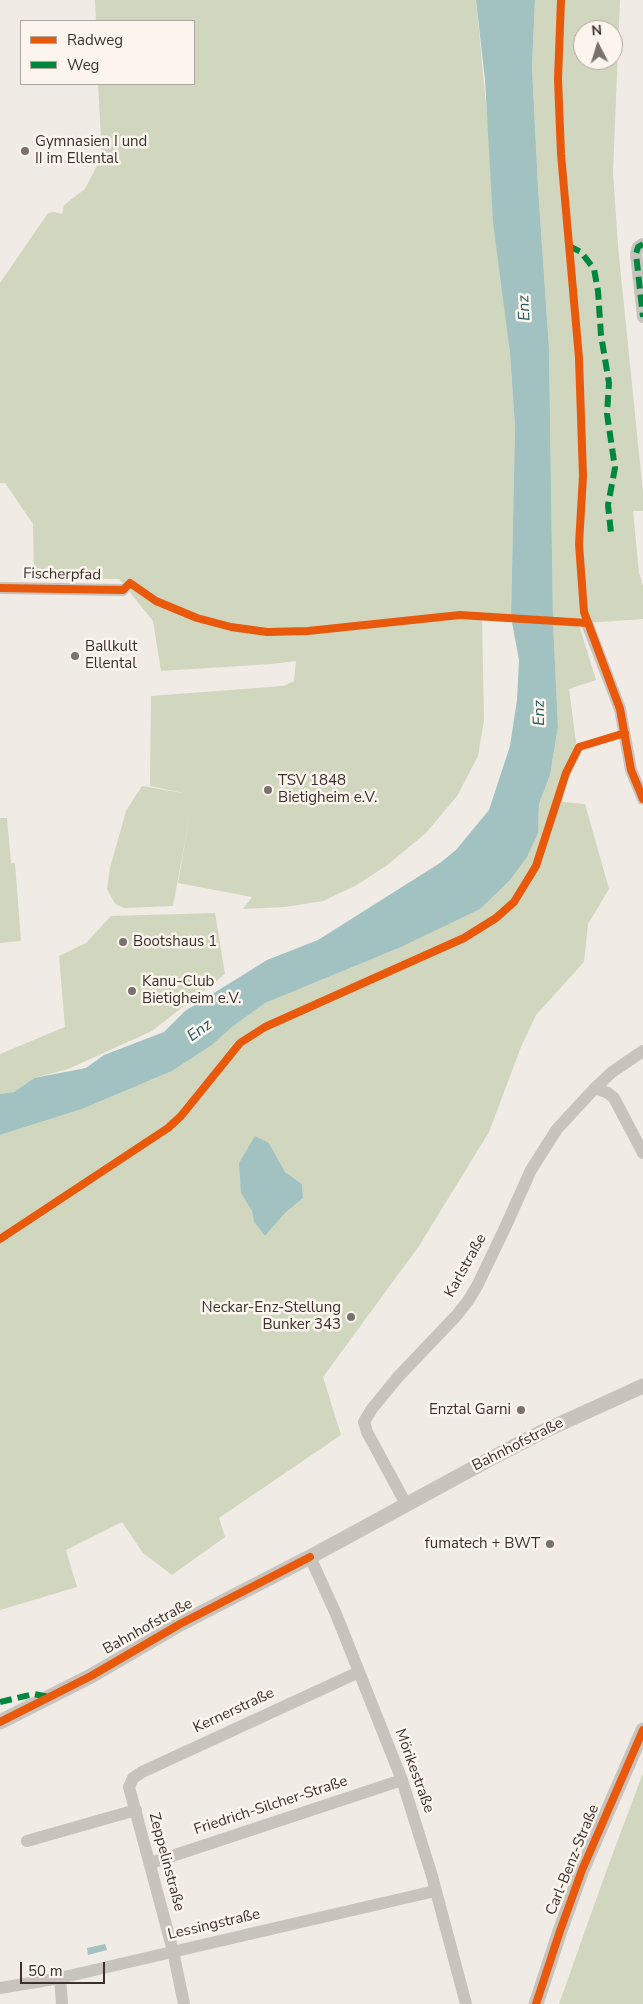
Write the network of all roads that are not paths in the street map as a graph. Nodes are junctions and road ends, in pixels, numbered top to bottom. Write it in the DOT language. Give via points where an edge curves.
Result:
graph roads {
  1 [pos="643,244"];
  2 [pos="643,317"];
  3 [pos="0,588"];
  4 [pos="123,590"];
  5 [pos="587,623"];
  6 [pos="643,799"];
  7 [pos="643,1051"];
  8 [pos="595,1088"];
  9 [pos="643,1153"];
  10 [pos="643,1386"];
  11 [pos="406,1504"];
  12 [pos="310,1557"];
  13 [pos="359,1672"];
  14 [pos="0,1722"];
  15 [pos="643,1730"];
  16 [pos="402,1780"];
  17 [pos="129,1787"];
  18 [pos="136,1810"];
  19 [pos="26,1841"];
  20 [pos="150,1863"];
  21 [pos="435,1891"];
  22 [pos="173,1952"];
  23 [pos="60,1978"];
  24 [pos="0,1988"];
  25 [pos="62,2004"];
  26 [pos="184,2004"];
  27 [pos="466,2004"];
  28 [pos="536,2004"];
  1 -- 2 [label="street" via="636,254"];
  3 -- 4 [label="street, Fischerpfad"];
  5 -- 6 [label="street" via="620,709 632,770"];
  7 -- 8 [label="street, Karlstraße"];
  8 -- 9 [label="street" via="614,1098"];
  8 -- 11 [label="street, Karlstraße" via="570,1113 541,1151 468,1301 390,1386 364,1422"];
  10 -- 11 [label="street, Bahnhofstraße" via="542,1432"];
  11 -- 12 [label="street, Bahnhofstraße"];
  12 -- 13 [label="street, Mörikestraße"];
  12 -- 14 [label="street, Bahnhofstraße"];
  13 -- 16 [label="street, Mörikestraße"];
  13 -- 17 [label="street, Kernerstraße" via="142,1772 133,1778"];
  15 -- 28 [label="street, Carl-Benz-Straße" via="582,1870"];
  16 -- 20 [label="street, Friedrich-Silcher-Straße"];
  16 -- 21 [label="street, Mörikestraße"];
  17 -- 18 [label="street, Zeppelinstraße"];
  18 -- 19 [label="street"];
  18 -- 20 [label="street, Zeppelinstraße"];
  20 -- 22 [label="street, Zeppelinstraße"];
  21 -- 22 [label="street, Lessingstraße"];
  21 -- 27 [label="street, Mörikestraße"];
  22 -- 23 [label="street, Lessingstraße"];
  22 -- 26 [label="street, Zeppelinstraße"];
  23 -- 24 [label="street, Lessingstraße"];
  23 -- 25 [label="street"];
}
